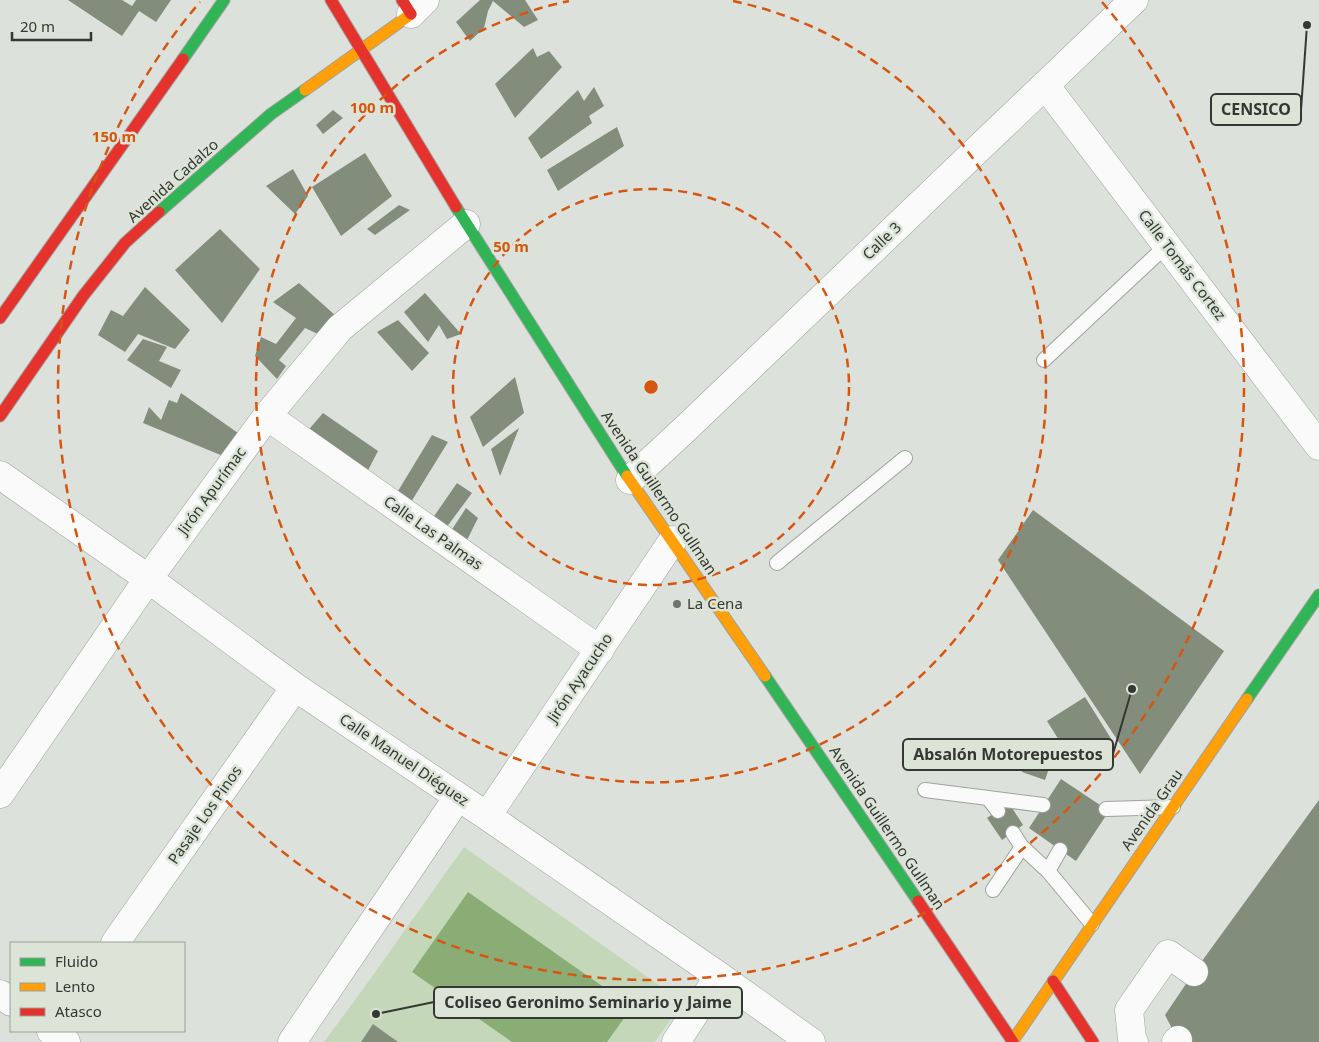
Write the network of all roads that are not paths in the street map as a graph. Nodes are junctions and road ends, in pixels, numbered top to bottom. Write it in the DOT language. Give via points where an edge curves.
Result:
graph roads {
  1 [pos="224,0"];
  2 [pos="331,0"];
  3 [pos="1134,0"];
  4 [pos="413,5"];
  5 [pos="361,49"];
  6 [pos="1045,85"];
  7 [pos="466,224"];
  8 [pos="1166,244"];
  9 [pos="0,318"];
  10 [pos="1044,360"];
  11 [pos="0,416"];
  12 [pos="267,416"];
  13 [pos="1319,446"];
  14 [pos="905,458"];
  15 [pos="0,475"];
  16 [pos="630,480"];
  17 [pos="673,540"];
  18 [pos="777,563"];
  19 [pos="148,579"];
  20 [pos="1319,595"];
  21 [pos="600,650"];
  22 [pos="295,687"];
  23 [pos="925,790"];
  24 [pos="0,794"];
  25 [pos="458,797"];
  26 [pos="988,798"];
  27 [pos="1043,805"];
  28 [pos="1173,807"];
  29 [pos="1106,809"];
  30 [pos="998,811"];
  31 [pos="488,816"];
  32 [pos="1013,833"];
  33 [pos="1022,848"];
  34 [pos="1060,850"];
  35 [pos="1048,871"];
  36 [pos="993,890"];
  37 [pos="1092,924"];
  38 [pos="116,942"];
  39 [pos="1194,972"];
  40 [pos="719,976"];
  41 [pos="1053,980"];
  42 [pos="1012,1041"];
  43 [pos="1131,1041"];
  44 [pos="292,1042"];
  45 [pos="676,1042"];
  46 [pos="811,1042"];
  47 [pos="1092,1042"];
  1 -- 9 [label="main road"];
  2 -- 5 [label="main road, Avenida Guillermo Gullman"];
  3 -- 6 [label="street, Calle 3"];
  4 -- 5 [label="main road, Avenida Cadalzo"];
  5 -- 7 [label="main road, Avenida Guillermo Gullman"];
  5 -- 11 [label="main road, Avenida Cadalzo" via="271,114 125,243 83,296"];
  6 -- 8 [label="street, Calle Tomás Cortez"];
  6 -- 16 [label="street, Calle 3"];
  7 -- 12 [label="street, Jirón Apurímac" via="340,328"];
  7 -- 16 [label="main road, Avenida Guillermo Gullman"];
  8 -- 10 [label="lane"];
  8 -- 13 [label="street, Calle Tomás Cortez"];
  12 -- 19 [label="street, Jirón Apurímac"];
  12 -- 21 [label="street, Calle Las Palmas"];
  14 -- 18 [label="lane"];
  15 -- 19 [label="street, Calle Manuel Diéguez"];
  16 -- 17 [label="main road, Avenida Guillermo Gullman"];
  17 -- 21 [label="street, Jirón Ayacucho"];
  17 -- 42 [label="main road, Avenida Guillermo Gullman"];
  19 -- 22 [label="street, Calle Manuel Diéguez"];
  19 -- 24 [label="street, Jirón Apurímac"];
  20 -- 28 [label="main road, Avenida Grau"];
  21 -- 31 [label="street, Jirón Ayacucho"];
  22 -- 25 [label="street, Calle Manuel Diéguez"];
  22 -- 38 [label="street, Pasaje Los Pinos"];
  23 -- 26 [label="lane"];
  25 -- 31 [label="street, Calle Manuel Diéguez"];
  25 -- 44 [label="street"];
  26 -- 27 [label="lane"];
  26 -- 30 [label="lane"];
  28 -- 29 [label="lane"];
  28 -- 37 [label="main road, Avenida Grau"];
  31 -- 40 [label="street, Calle Manuel Diéguez"];
  32 -- 33 [label="lane"];
  33 -- 35 [label="lane"];
  33 -- 36 [label="lane"];
  34 -- 35 [label="lane"];
  35 -- 37 [label="lane"];
  37 -- 41 [label="main road, Avenida Grau"];
  39 -- 43 [label="street" via="1168,954 1129,1010"];
  40 -- 45 [label="street"];
  40 -- 46 [label="street, Calle Manuel Diéguez"];
  41 -- 42 [label="main road, Avenida Grau"];
  41 -- 47 [label="main road"];
}
